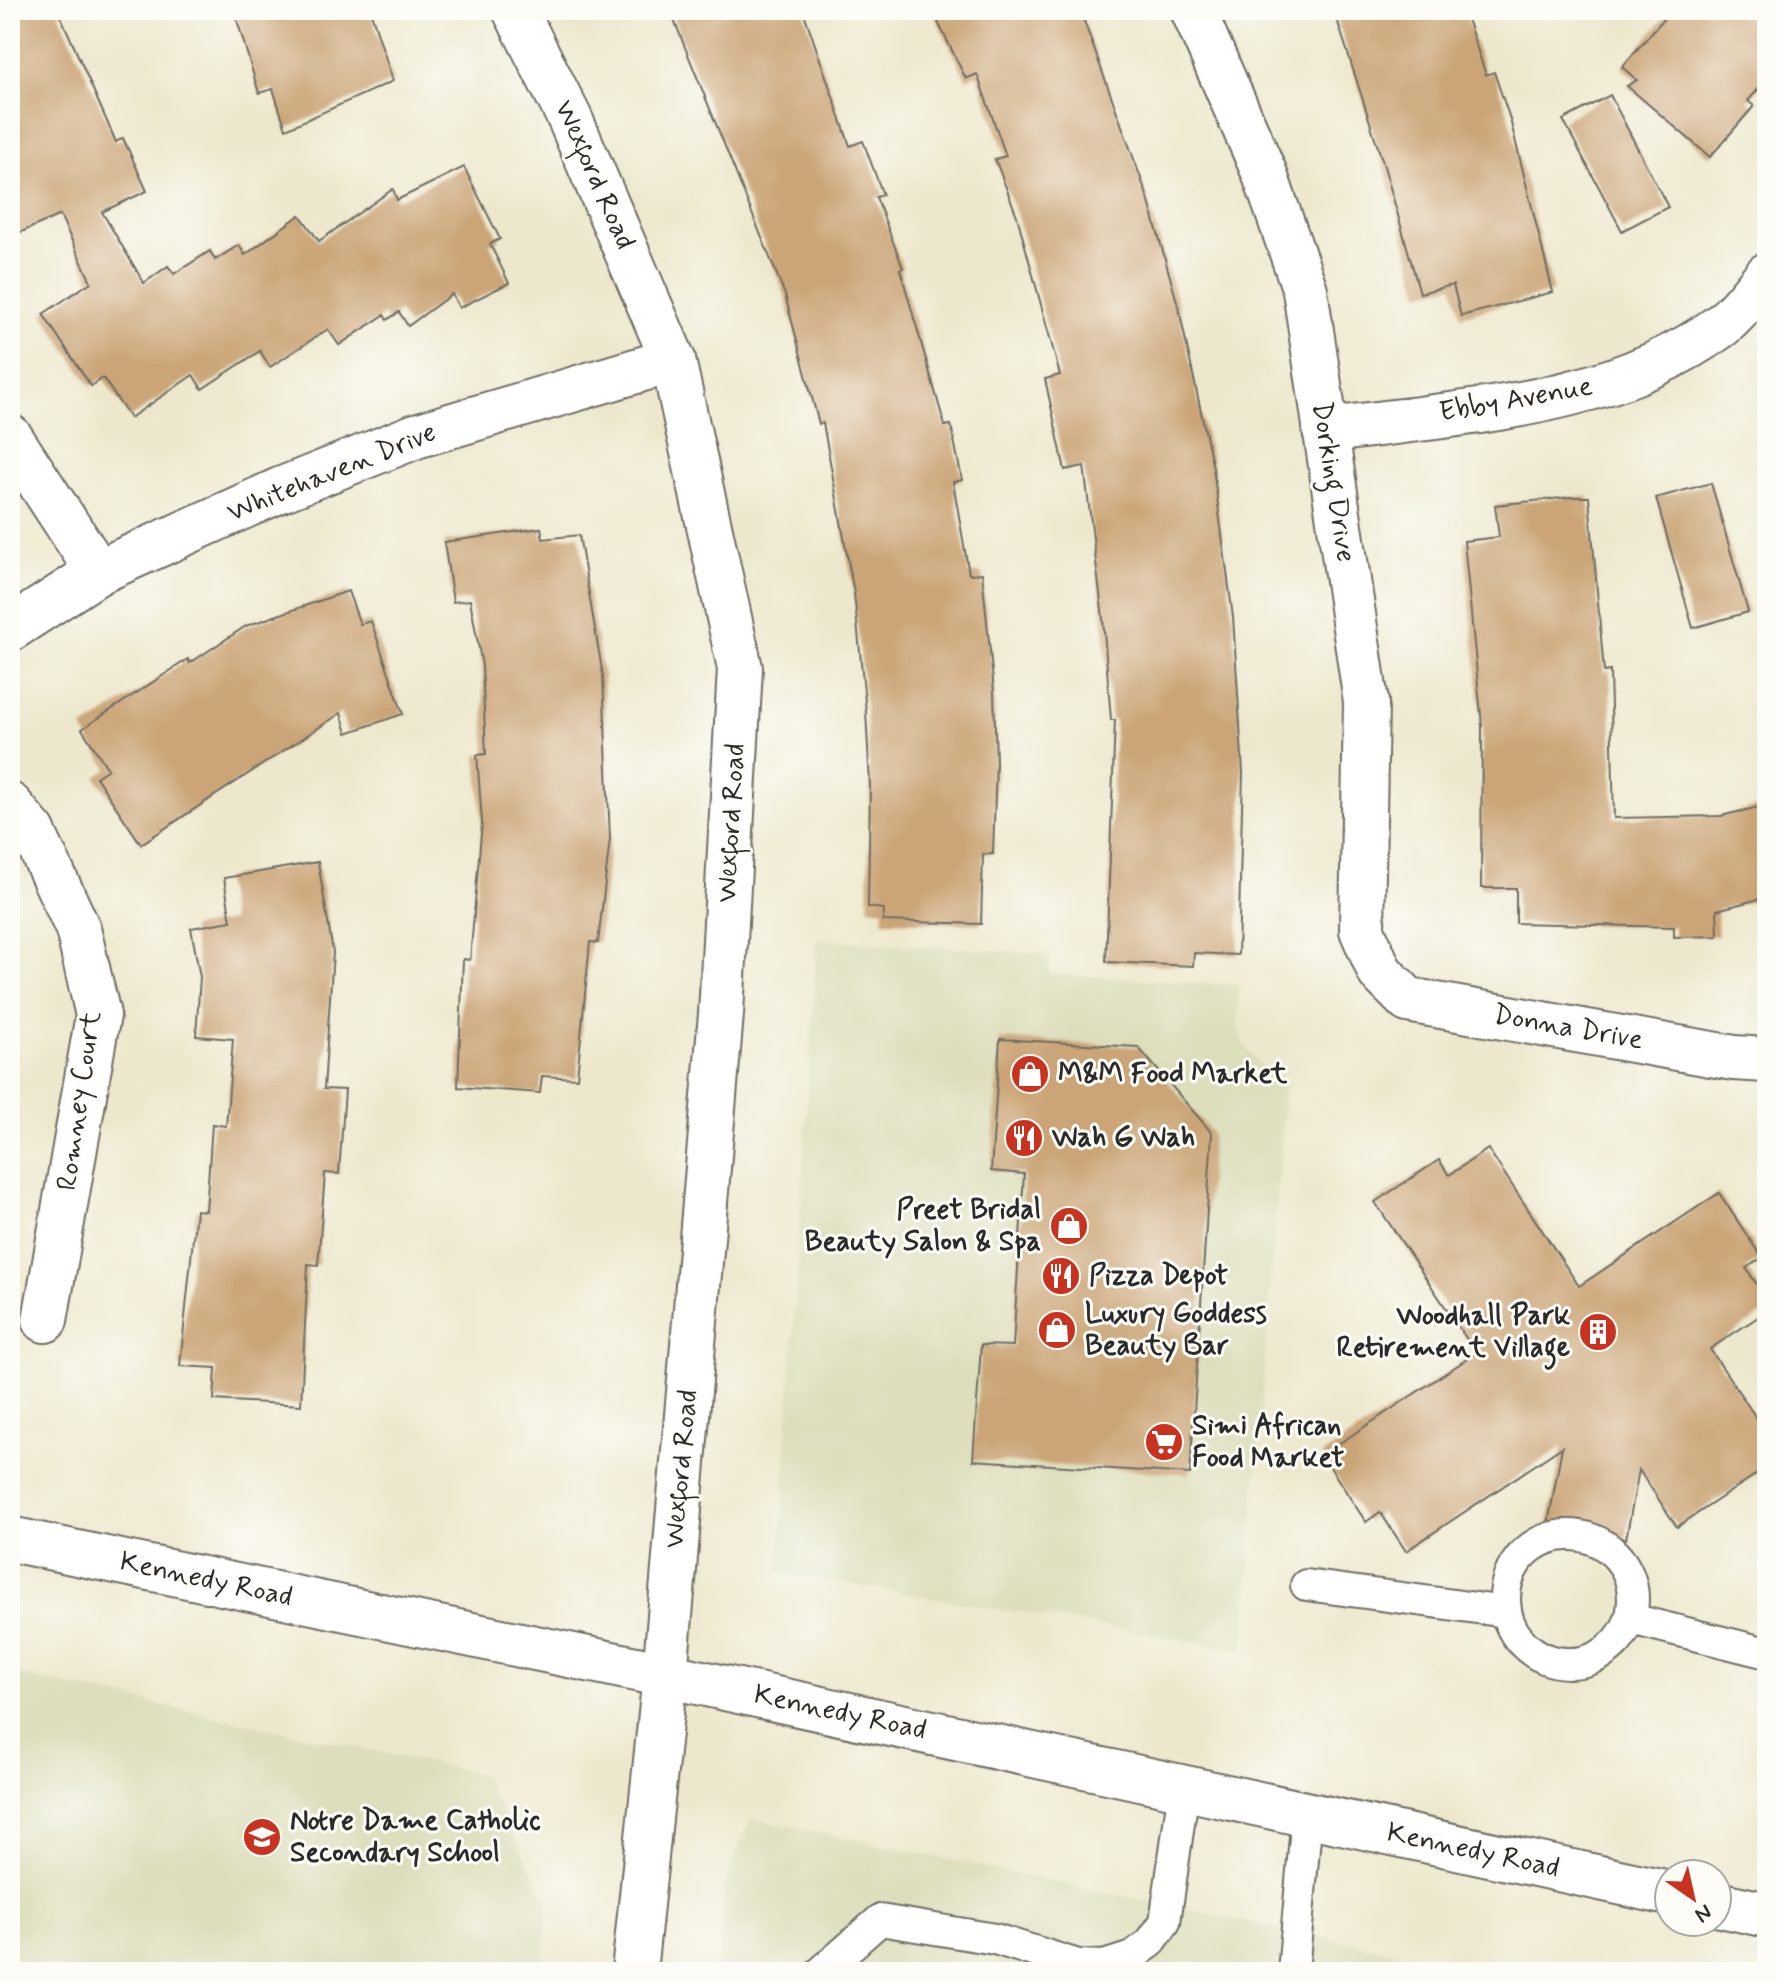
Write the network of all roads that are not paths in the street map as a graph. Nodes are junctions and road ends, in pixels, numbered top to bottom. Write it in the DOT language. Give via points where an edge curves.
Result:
graph roads {
  1 [pos="515,10"];
  2 [pos="1193,10"];
  3 [pos="1767,275"];
  4 [pos="673,360"];
  5 [pos="1325,431"];
  6 [pos="10,437"];
  7 [pos="98,572"];
  8 [pos="10,629"];
  9 [pos="10,805"];
  10 [pos="1380,972"];
  11 [pos="1767,1060"];
  12 [pos="45,1320"];
  13 [pos="10,1539"];
  14 [pos="1306,1585"];
  15 [pos="1506,1612"];
  16 [pos="1631,1619"];
  17 [pos="1767,1653"];
  18 [pos="665,1675"];
  19 [pos="1184,1788"];
  20 [pos="1307,1814"];
  21 [pos="1653,1890"];
  22 [pos="1733,1908"];
  23 [pos="1767,1915"];
  24 [pos="634,1972"];
  25 [pos="821,1972"];
  26 [pos="1293,1972"];
  1 -- 4 [label="street, Wexford Road" via="582,145"];
  2 -- 5 [label="street, Dorking Drive" via="1264,172 1305,290"];
  3 -- 5 [label="street, Ebby Avenue" via="1725,323 1667,360 1573,395"];
  4 -- 7 [label="street, Whitehaven Drive" via="416,436"];
  4 -- 18 [label="street, Wexford Road" via="740,668 721,1014"];
  5 -- 10 [label="street, Dorking Drive" via="1366,702 1362,930"];
  6 -- 7 [label="street"];
  7 -- 8 [label="street, Whitehaven Drive"];
  9 -- 12 [label="street, Romney Court" via="33,832 78,929 98,1015"];
  10 -- 11 [label="street, Donna Drive" via="1408,1000"];
  13 -- 18 [label="street, Kennedy Road"];
  14 -- 15 [label="lane"];
  15 -- 16 [label="lane" via="1525,1647 1563,1664 1604,1653 1620,1640"];
  15 -- 16 [label="lane" via="1505,1592 1523,1554 1551,1538 1584,1536 1605,1544 1626,1569 1634,1599"];
  16 -- 17 [label="lane"];
  18 -- 19 [label="street, Kennedy Road"];
  18 -- 24 [label="street, Wexford Road"];
  19 -- 20 [label="street, Kennedy Road"];
  19 -- 25 [label="lane" via="1165,1922 1150,1943 1129,1958 1104,1966 1078,1965 995,1939 880,1920"];
  20 -- 21 [label="street, Kennedy Road"];
  20 -- 26 [label="lane"];
  22 -- 23 [label="street"];
}
